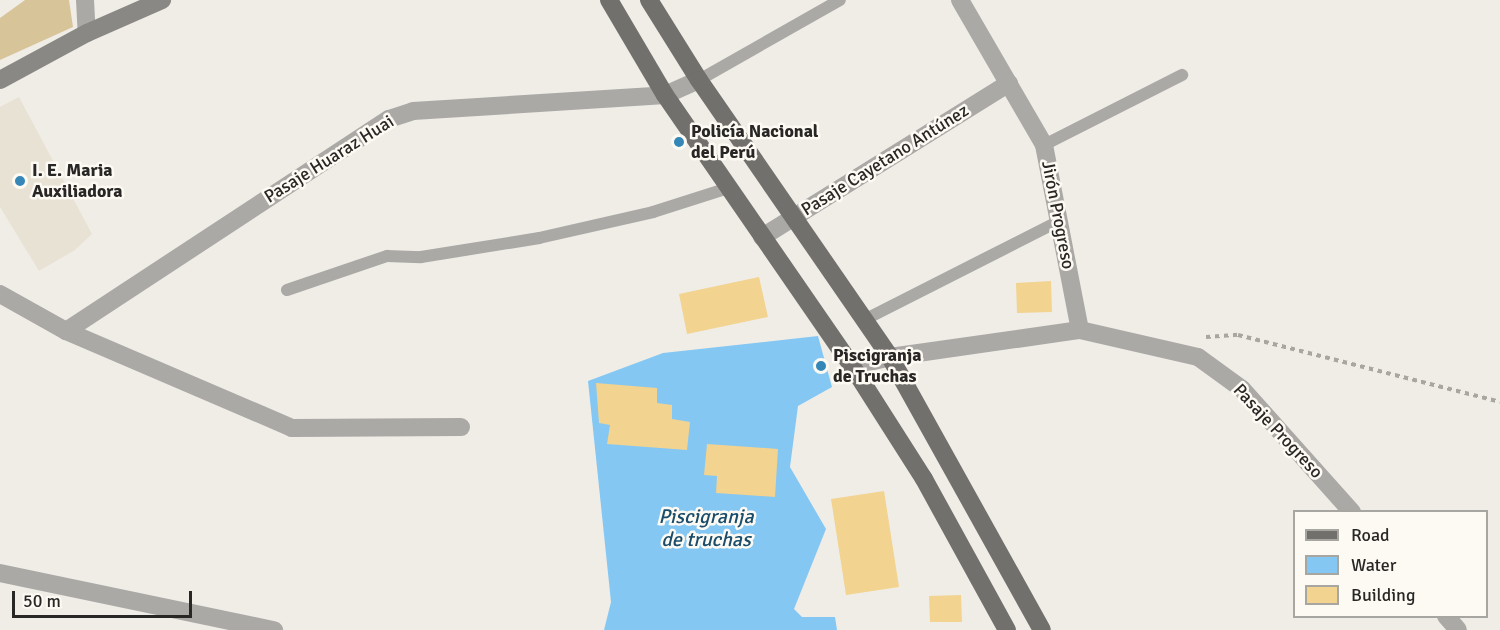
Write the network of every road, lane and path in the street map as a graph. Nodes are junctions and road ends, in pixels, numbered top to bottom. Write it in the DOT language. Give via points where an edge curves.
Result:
graph roads {
  1 [pos="85,0"];
  2 [pos="162,0"];
  3 [pos="609,0"];
  4 [pos="649,0"];
  5 [pos="840,0"];
  6 [pos="960,0"];
  7 [pos="87,33"];
  8 [pos="1182,75"];
  9 [pos="0,80"];
  10 [pos="699,80"];
  11 [pos="1009,83"];
  12 [pos="665,95"];
  13 [pos="1044,145"];
  14 [pos="728,188"];
  15 [pos="792,217"];
  16 [pos="1060,220"];
  17 [pos="762,237"];
  18 [pos="287,290"];
  19 [pos="0,294"];
  20 [pos="864,320"];
  21 [pos="1080,330"];
  22 [pos="66,331"];
  23 [pos="1203,337"];
  24 [pos="890,357"];
  25 [pos="852,366"];
  26 [pos="1500,402"];
  27 [pos="461,427"];
  28 [pos="1350,510"];
  29 [pos="0,573"];
  30 [pos="1448,618"];
  31 [pos="274,630"];
  32 [pos="1007,630"];
  33 [pos="1042,630"];
  34 [pos="1458,630"];
  1 -- 7 [label="street"];
  2 -- 7 [label="main road"];
  3 -- 12 [label="main road"];
  4 -- 10 [label="main road"];
  5 -- 10 [label="lane"];
  6 -- 11 [label="street, Jirón Progreso"];
  7 -- 9 [label="main road"];
  8 -- 13 [label="lane"];
  10 -- 12 [label="street, Pasaje Huaraz Huai"];
  10 -- 15 [label="main road"];
  11 -- 13 [label="street, Jirón Progreso"];
  11 -- 15 [label="street, Pasaje Cayetano Antúnez"];
  12 -- 14 [label="main road"];
  12 -- 22 [label="street, Pasaje Huaraz Huai" via="413,111 388,119"];
  13 -- 16 [label="street, Jirón Progreso"];
  14 -- 17 [label="main road"];
  14 -- 18 [label="lane" via="652,212 539,238 422,257 387,256"];
  15 -- 17 [label="street, Pasaje Cayetano Antúnez"];
  15 -- 20 [label="main road"];
  16 -- 20 [label="lane"];
  16 -- 21 [label="street, Jirón Progreso"];
  17 -- 25 [label="main road"];
  19 -- 22 [label="street"];
  20 -- 24 [label="main road"];
  21 -- 24 [label="street"];
  21 -- 28 [label="street, Pasaje Progreso" via="1198,357 1242,389"];
  22 -- 27 [label="street" via="292,428"];
  23 -- 26 [label="path" via="1238,335"];
  24 -- 25 [label="street"];
  24 -- 33 [label="main road"];
  25 -- 32 [label="main road" via="924,480"];
  29 -- 31 [label="street"];
  30 -- 34 [label="street"];
}
